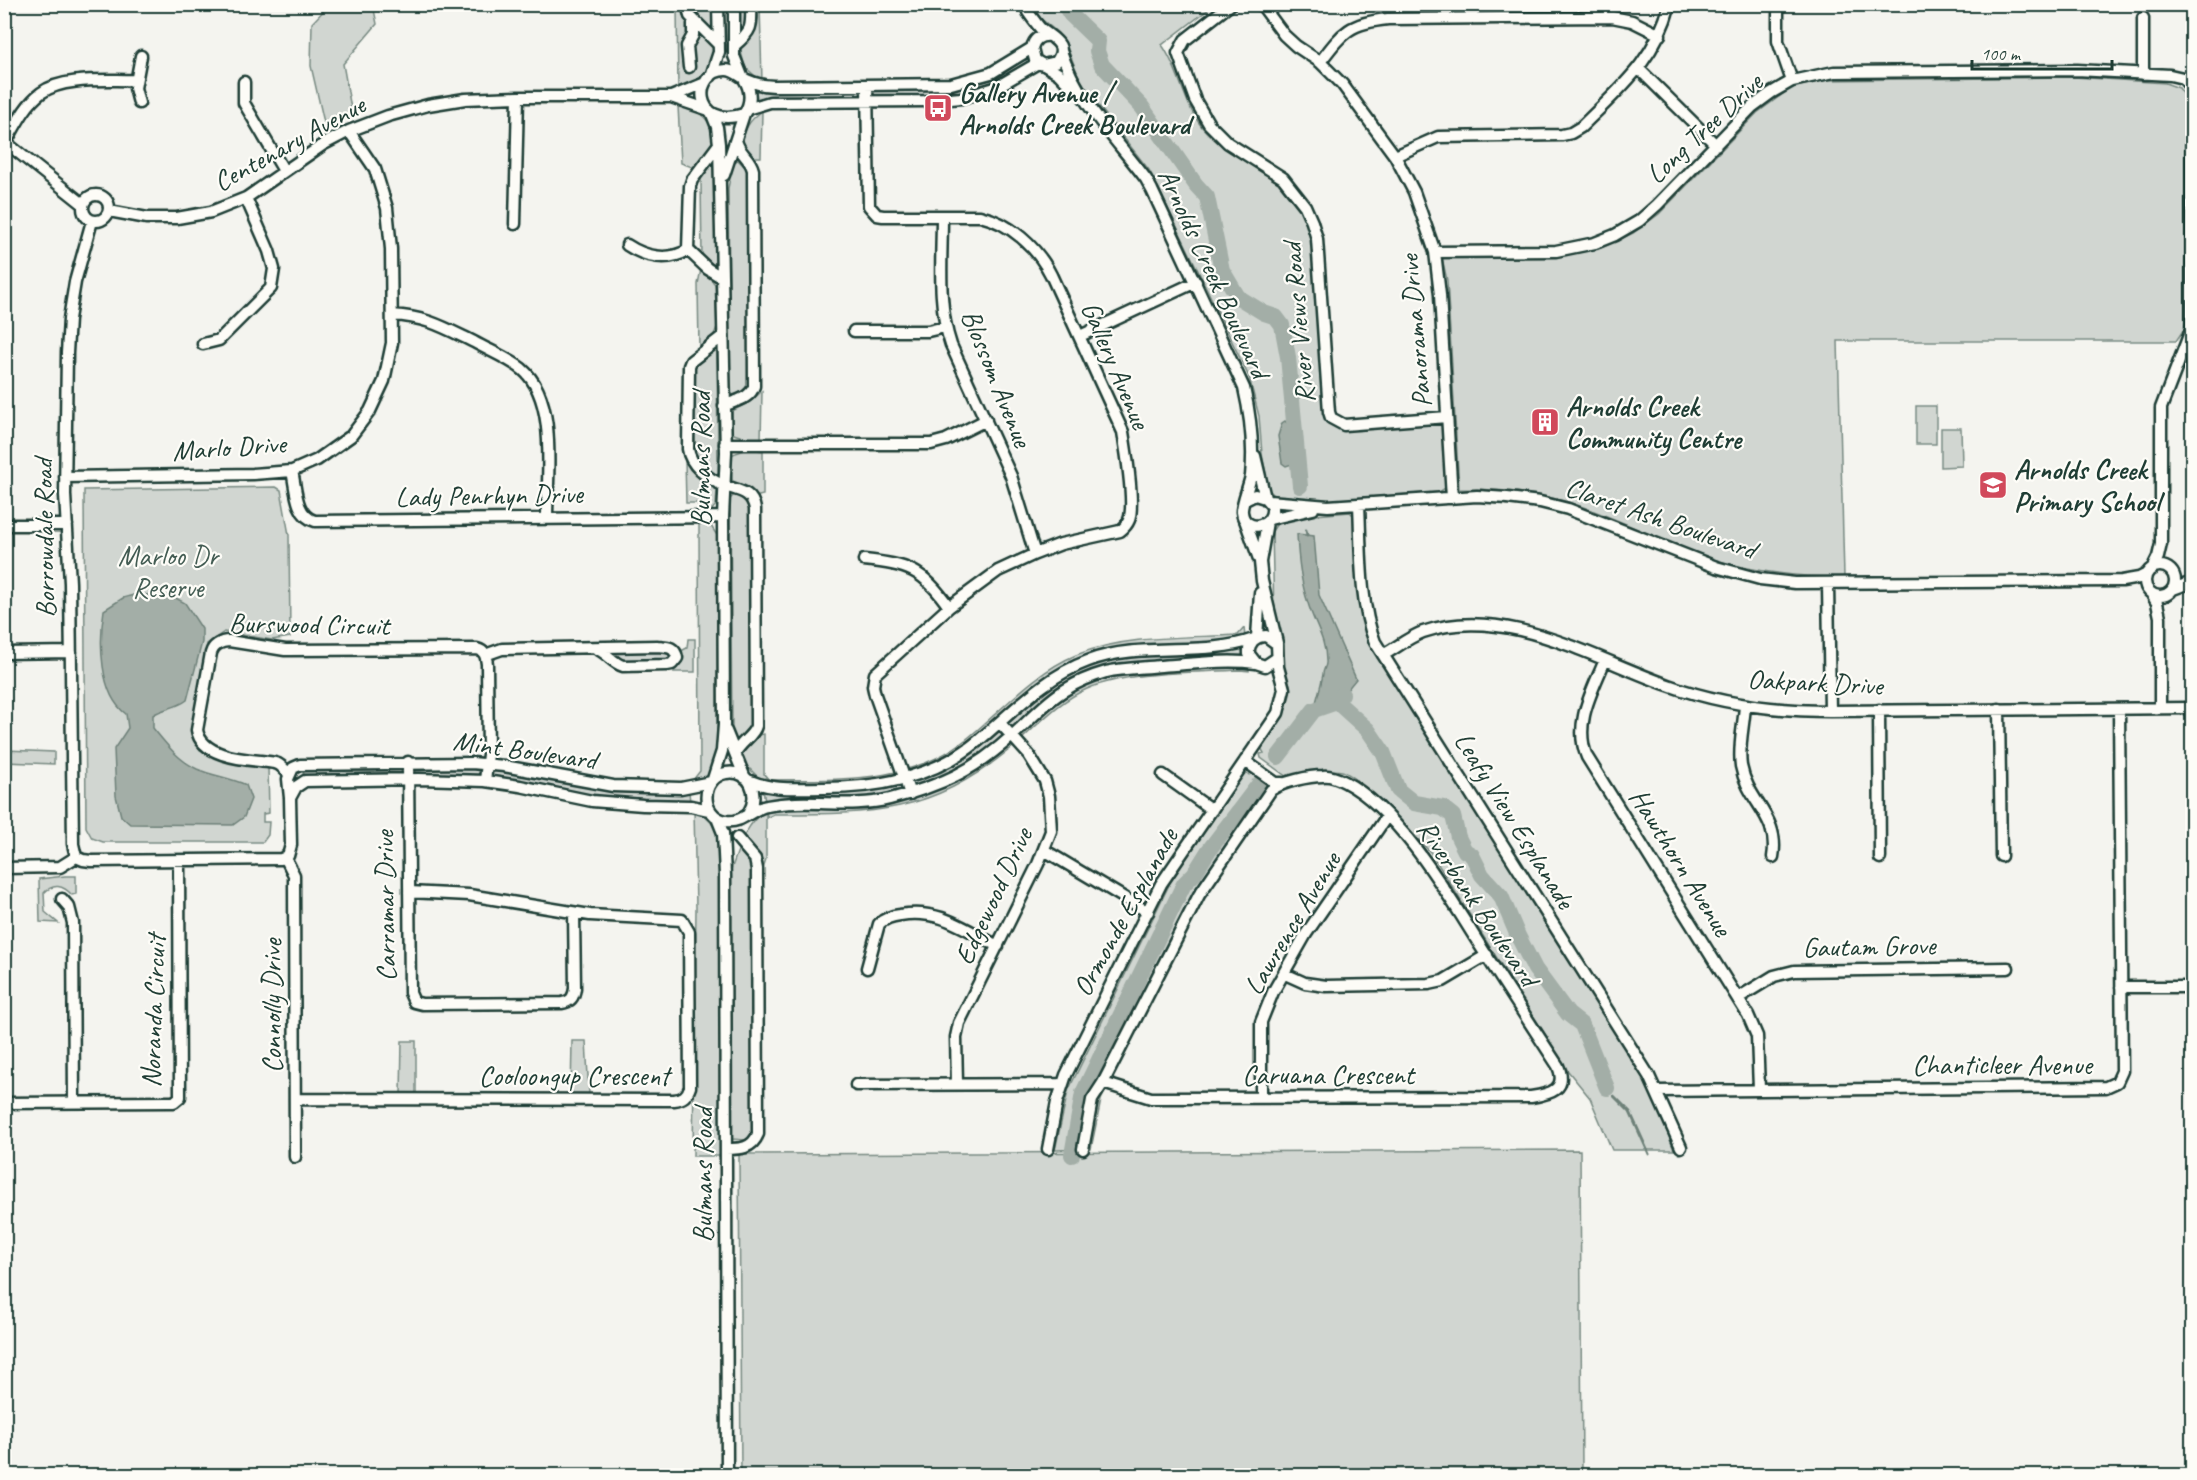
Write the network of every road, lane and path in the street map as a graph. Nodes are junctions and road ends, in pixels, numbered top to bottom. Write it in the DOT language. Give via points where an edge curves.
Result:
graph roads {
  1 [pos="687,4"];
  2 [pos="718,4"];
  3 [pos="734,4"];
  4 [pos="751,4"];
  5 [pos="1231,4"];
  6 [pos="1261,4"];
  7 [pos="1670,4"];
  8 [pos="1778,4"];
  9 [pos="1028,8"];
  10 [pos="2143,18"];
  11 [pos="693,20"];
  12 [pos="707,33"];
  13 [pos="693,35"];
  14 [pos="1660,35"];
  15 [pos="1050,36"];
  16 [pos="719,45"];
  17 [pos="734,46"];
  18 [pos="1032,46"];
  19 [pos="1061,51"];
  20 [pos="141,56"];
  21 [pos="1320,62"];
  22 [pos="1041,64"];
  23 [pos="689,67"];
  24 [pos="1639,69"];
  25 [pos="2143,74"];
  26 [pos="743,77"];
  27 [pos="136,80"];
  28 [pos="708,80"];
  29 [pos="1792,81"];
  30 [pos="244,82"];
  31 [pos="2191,84"];
  32 [pos="867,86"];
  33 [pos="518,97"];
  34 [pos="671,97"];
  35 [pos="866,102"];
  36 [pos="139,103"];
  37 [pos="1088,104"];
  38 [pos="710,111"];
  39 [pos="746,112"];
  40 [pos="349,131"];
  41 [pos="736,139"];
  42 [pos="5,141"];
  43 [pos="720,144"];
  44 [pos="1716,145"];
  45 [pos="1395,156"];
  46 [pos="284,171"];
  47 [pos="720,193"];
  48 [pos="246,198"];
  49 [pos="83,204"];
  50 [pos="109,211"];
  51 [pos="942,216"];
  52 [pos="92,221"];
  53 [pos="515,224"];
  54 [pos="627,245"];
  55 [pos="688,250"];
  56 [pos="1435,252"];
  57 [pos="721,277"];
  58 [pos="1196,282"];
  59 [pos="392,315"];
  60 [pos="2192,322"];
  61 [pos="945,327"];
  62 [pos="854,331"];
  63 [pos="723,336"];
  64 [pos="1080,336"];
  65 [pos="203,344"];
  66 [pos="724,405"];
  67 [pos="1447,417"];
  68 [pos="986,420"];
  69 [pos="725,444"];
  70 [pos="1253,444"];
  71 [pos="292,471"];
  72 [pos="65,477"];
  73 [pos="725,486"];
  74 [pos="1452,498"];
  75 [pos="1267,499"];
  76 [pos="1245,500"];
  77 [pos="1359,504"];
  78 [pos="1328,506"];
  79 [pos="723,517"];
  80 [pos="547,518"];
  81 [pos="1245,520"];
  82 [pos="1268,521"];
  83 [pos="4,525"];
  84 [pos="67,525"];
  85 [pos="2161,544"];
  86 [pos="1035,554"];
  87 [pos="864,560"];
  88 [pos="1260,562"];
  89 [pos="2150,571"];
  90 [pos="2172,571"];
  91 [pos="1262,581"];
  92 [pos="2122,581"];
  93 [pos="2193,582"];
  94 [pos="1828,584"];
  95 [pos="2173,590"];
  96 [pos="2150,592"];
  97 [pos="949,607"];
  98 [pos="2160,617"];
  99 [pos="1256,638"];
  100 [pos="1277,644"];
  101 [pos="595,648"];
  102 [pos="70,652"];
  103 [pos="4,653"];
  104 [pos="485,655"];
  105 [pos="1383,655"];
  106 [pos="1277,658"];
  107 [pos="1605,660"];
  108 [pos="1258,664"];
  109 [pos="1282,680"];
  110 [pos="1745,705"];
  111 [pos="2160,708"];
  112 [pos="2193,708"];
  113 [pos="1999,709"];
  114 [pos="2120,709"];
  115 [pos="1879,710"];
  116 [pos="1830,711"];
  117 [pos="1000,723"];
  118 [pos="724,725"];
  119 [pos="1012,736"];
  120 [pos="735,753"];
  121 [pos="1245,761"];
  122 [pos="408,762"];
  123 [pos="488,764"];
  124 [pos="289,774"];
  125 [pos="1163,775"];
  126 [pos="905,778"];
  127 [pos="747,779"];
  128 [pos="408,780"];
  129 [pos="485,781"];
  130 [pos="712,781"];
  131 [pos="1282,783"];
  132 [pos="910,794"];
  133 [pos="290,798"];
  134 [pos="1212,810"];
  135 [pos="713,814"];
  136 [pos="748,814"];
  137 [pos="1387,816"];
  138 [pos="737,838"];
  139 [pos="1044,850"];
  140 [pos="2001,856"];
  141 [pos="76,857"];
  142 [pos="285,857"];
  143 [pos="1773,857"];
  144 [pos="1880,858"];
  145 [pos="179,861"];
  146 [pos="4,868"];
  147 [pos="725,875"];
  148 [pos="409,892"];
  149 [pos="63,899"];
  150 [pos="1148,912"];
  151 [pos="574,913"];
  152 [pos="998,946"];
  153 [pos="1487,955"];
  154 [pos="867,968"];
  155 [pos="2008,968"];
  156 [pos="1284,975"];
  157 [pos="2121,987"];
  158 [pos="2193,987"];
  159 [pos="1738,998"];
  160 [pos="1103,1083"];
  161 [pos="957,1084"];
  162 [pos="1062,1084"];
  163 [pos="856,1085"];
  164 [pos="1759,1089"];
  165 [pos="1554,1090"];
  166 [pos="1656,1090"];
  167 [pos="1261,1098"];
  168 [pos="295,1099"];
  169 [pos="4,1103"];
  170 [pos="74,1103"];
  171 [pos="1681,1147"];
  172 [pos="726,1149"];
  173 [pos="1048,1149"];
  174 [pos="1083,1149"];
  175 [pos="295,1157"];
  176 [pos="727,1476"];
  1 -- 11 [label="street"];
  2 -- 16 [label="street"];
  3 -- 17 [label="street"];
  4 -- 17 [label="street" via="750,31"];
  5 -- 67 [label="street, River Views Road" via="1185,40 1178,53 1209,124 1228,142 1283,178 1297,193 1312,222 1317,239 1331,418 1344,425"];
  6 -- 21 [label="street, Panorama Drive" via="1284,35"];
  7 -- 14 [label="street"];
  8 -- 29 [label="street" via="1778,41"];
  9 -- 15 [label="street"];
  9 -- 18 [label="street"];
  10 -- 25 [label="street"];
  11 -- 12 [label="street"];
  11 -- 13 [label="street"];
  12 -- 13 [label="street"];
  12 -- 16 [label="street"];
  13 -- 23 [label="street" via="687,46"];
  14 -- 21 [label="street" via="1632,21 1612,17 1378,20 1350,27"];
  14 -- 24 [label="street"];
  15 -- 18 [label="street" via="1041,36"];
  15 -- 19 [label="street" via="1059,41"];
  16 -- 28 [label="street"];
  17 -- 26 [label="street" via="735,63"];
  18 -- 22 [label="street" via="1032,55"];
  18 -- 32 [label="street" via="1002,67 972,80 936,86"];
  19 -- 22 [label="street" via="1056,62"];
  19 -- 37 [label="street, Arnolds Creek Boulevard"];
  20 -- 27 [label="street"];
  21 -- 45 [label="street, Panorama Drive" via="1360,106"];
  22 -- 35 [label="street" via="976,95 947,100"];
  22 -- 37 [label="street, Arnolds Creek Boulevard" via="1059,75"];
  24 -- 44 [label="street"];
  24 -- 45 [label="street" via="1571,133 1438,137"];
  25 -- 29 [label="street, Long Tree Drive" via="2077,70 1834,72"];
  25 -- 31 [label="street, Long Tree Drive" via="2183,78"];
  26 -- 28 [label="street" via="726,70"];
  26 -- 32 [label="street" via="774,87"];
  26 -- 39 [label="street" via="750,94"];
  27 -- 36 [label="street"];
  27 -- 42 [label="street" via="60,83 41,92 28,105"];
  28 -- 34 [label="street, Centenary Avenue"];
  28 -- 38 [label="street" via="702,98"];
  29 -- 44 [label="street, Long Tree Drive" via="1752,107"];
  30 -- 46 [label="street" via="244,103"];
  31 -- 60 [label="street"];
  32 -- 35 [label="street"];
  33 -- 34 [label="street, Centenary Avenue"];
  33 -- 40 [label="street, Centenary Avenue" via="428,105"];
  33 -- 53 [label="street"];
  34 -- 38 [label="street, Centenary Avenue"];
  35 -- 39 [label="street" via="770,102"];
  35 -- 51 [label="street, Gallery Avenue" via="867,199 871,210 883,216"];
  37 -- 58 [label="street, Arnolds Creek Boulevard" via="1146,179"];
  38 -- 39 [label="street" via="725,118"];
  38 -- 43 [label="street, Bulmans Road"];
  39 -- 41 [label="street, Bulmans Road"];
  40 -- 46 [label="street, Centenary Avenue"];
  40 -- 59 [label="street, Marlo Drive" via="375,169 387,208"];
  41 -- 47 [label="street, Bulmans Road"];
  41 -- 66 [label="street" via="753,170 754,386 745,398"];
  42 -- 49 [label="street"];
  43 -- 47 [label="street, Bulmans Road"];
  43 -- 55 [label="street" via="690,186"];
  44 -- 56 [label="street, Long Tree Drive" via="1639,221 1595,243 1556,250"];
  45 -- 56 [label="street, Panorama Drive" via="1414,192"];
  46 -- 48 [label="street, Centenary Avenue"];
  47 -- 57 [label="street, Bulmans Road"];
  48 -- 50 [label="street, Centenary Avenue" via="211,212 177,218 147,218"];
  48 -- 65 [label="street" via="269,251 274,269 271,288 219,340"];
  49 -- 50 [label="street" via="88,197 101,196 108,202"];
  49 -- 52 [label="street" via="84,215"];
  50 -- 52 [label="street" via="104,219"];
  51 -- 61 [label="street, Blossom Avenue" via="941,295"];
  51 -- 64 [label="street, Gallery Avenue" via="980,216 1007,226 1045,263"];
  52 -- 72 [label="street, Borrowdale Road" via="69,319"];
  54 -- 55 [label="street" via="650,256 678,256"];
  55 -- 57 [label="street"];
  56 -- 67 [label="street, Panorama Drive"];
  57 -- 63 [label="street, Bulmans Road"];
  58 -- 64 [label="street"];
  58 -- 70 [label="street, Arnolds Creek Boulevard" via="1245,388"];
  59 -- 71 [label="street, Marlo Drive" via="392,343 384,381 370,411 342,443"];
  59 -- 80 [label="street" via="433,322 509,361 531,378 544,406 547,425"];
  60 -- 85 [label="street" via="2160,408"];
  61 -- 62 [label="street" via="928,331"];
  61 -- 68 [label="street, Blossom Avenue"];
  63 -- 66 [label="street, Bulmans Road"];
  63 -- 73 [label="street" via="689,366 688,448 695,464"];
  64 -- 86 [label="street, Gallery Avenue" via="1123,432 1130,519 1112,534 1086,537"];
  66 -- 69 [label="street, Bulmans Road"];
  67 -- 74 [label="street, Panorama Drive"];
  68 -- 69 [label="street" via="946,440 925,444"];
  68 -- 86 [label="street, Blossom Avenue" via="1011,476"];
  69 -- 73 [label="street, Bulmans Road"];
  70 -- 75 [label="street, Arnolds Creek Boulevard"];
  70 -- 76 [label="street, Arnolds Creek Boulevard"];
  71 -- 72 [label="street, Marlo Drive"];
  71 -- 80 [label="street, Lady Penrhyn Drive" via="302,513 315,521"];
  72 -- 84 [label="street, Borrowdale Road"];
  73 -- 79 [label="street, Bulmans Road"];
  73 -- 120 [label="street" via="749,495 755,509 756,726"];
  74 -- 77 [label="street, Claret Ash Boulevard"];
  74 -- 94 [label="street, Claret Ash Boulevard" via="1540,502 1568,509 1716,567 1760,579"];
  75 -- 76 [label="street" via="1255,495"];
  75 -- 78 [label="street, Claret Ash Boulevard"];
  75 -- 82 [label="street" via="1272,511"];
  76 -- 81 [label="street"];
  77 -- 78 [label="street, Claret Ash Boulevard"];
  77 -- 105 [label="street, Leafy View Esplanade" via="1367,619"];
  78 -- 82 [label="street, Claret Ash Boulevard"];
  79 -- 80 [label="street, Lady Penrhyn Drive"];
  79 -- 118 [label="street, Bulmans Road"];
  81 -- 82 [label="street" via="1254,526"];
  81 -- 88 [label="street"];
  82 -- 88 [label="street"];
  83 -- 84 [label="street"];
  84 -- 102 [label="street, Borrowdale Road"];
  85 -- 89 [label="street"];
  85 -- 90 [label="street"];
  86 -- 97 [label="street, Gallery Avenue" via="998,571"];
  87 -- 97 [label="street" via="891,563 916,572 928,580"];
  88 -- 91 [label="street"];
  89 -- 90 [label="street" via="2159,566"];
  89 -- 92 [label="street, Claret Ash Boulevard"];
  89 -- 96 [label="street" via="2145,584"];
  90 -- 93 [label="street"];
  90 -- 95 [label="street" via="2176,582"];
  91 -- 99 [label="street"];
  91 -- 100 [label="street"];
  92 -- 94 [label="street, Claret Ash Boulevard"];
  92 -- 96 [label="street, Claret Ash Boulevard"];
  93 -- 95 [label="street"];
  94 -- 116 [label="street"];
  95 -- 96 [label="street" via="2163,596"];
  95 -- 98 [label="street"];
  96 -- 98 [label="street"];
  97 -- 126 [label="street, Gallery Avenue" via="879,669 873,681"];
  98 -- 111 [label="street"];
  99 -- 100 [label="street" via="1270,637"];
  99 -- 108 [label="street" via="1249,650"];
  99 -- 117 [label="street" via="1233,645 1124,652 1090,660 1048,681"];
  100 -- 106 [label="street"];
  101 -- 101 [label="street" via="666,646 674,650 676,658 667,665 623,666"];
  101 -- 104 [label="street" via="502,649"];
  102 -- 103 [label="street"];
  102 -- 141 [label="street, Borrowdale Road"];
  104 -- 123 [label="street"];
  104 -- 124 [label="street, Burswood Circuit" via="477,649 285,650 220,643 211,654 197,730 199,738 213,750 245,760 278,764"];
  105 -- 107 [label="street, Oakpark Drive" via="1433,629 1476,624 1530,631"];
  105 -- 166 [label="street, Leafy View Esplanade"];
  106 -- 108 [label="street" via="1270,664"];
  106 -- 109 [label="street, Ormonde Esplanade"];
  107 -- 110 [label="street, Oakpark Drive" via="1686,691"];
  107 -- 159 [label="street, Hawthorn Avenue" via="1581,725 1582,746"];
  108 -- 109 [label="street"];
  108 -- 119 [label="street" via="1219,661 1107,672 1064,691"];
  109 -- 121 [label="street, Ormonde Esplanade" via="1278,713"];
  110 -- 116 [label="street, Oakpark Drive"];
  110 -- 143 [label="street" via="1741,766 1750,791 1773,828"];
  111 -- 112 [label="street, Oakpark Drive"];
  111 -- 114 [label="street, Oakpark Drive"];
  113 -- 114 [label="street, Oakpark Drive"];
  113 -- 115 [label="street, Oakpark Drive"];
  113 -- 140 [label="street"];
  114 -- 157 [label="street, Chanticleer Avenue"];
  115 -- 116 [label="street, Oakpark Drive"];
  115 -- 144 [label="street"];
  117 -- 119 [label="street, Edgewood Drive"];
  117 -- 126 [label="street" via="938,767"];
  118 -- 120 [label="street, Bulmans Road"];
  118 -- 130 [label="street, Bulmans Road" via="722,751"];
  119 -- 132 [label="street" via="953,778"];
  119 -- 139 [label="street, Edgewood Drive" via="1038,766 1049,796 1051,831"];
  120 -- 127 [label="street, Bulmans Road"];
  121 -- 131 [label="street" via="1276,783"];
  121 -- 134 [label="street, Ormonde Esplanade"];
  122 -- 123 [label="street, Mint Boulevard"];
  122 -- 124 [label="street, Mint Boulevard" via="308,764 295,767"];
  122 -- 128 [label="street, Carramar Drive"];
  123 -- 129 [label="street"];
  123 -- 130 [label="street, Mint Boulevard" via="613,786 681,788"];
  124 -- 133 [label="street"];
  125 -- 134 [label="street"];
  126 -- 127 [label="street" via="849,788 773,789"];
  126 -- 132 [label="street"];
  127 -- 130 [label="street" via="729,773"];
  127 -- 136 [label="street" via="755,800"];
  128 -- 129 [label="street, Mint Boulevard"];
  128 -- 133 [label="street, Mint Boulevard" via="306,781 296,786"];
  128 -- 148 [label="street, Carramar Drive"];
  129 -- 135 [label="street, Mint Boulevard" via="592,801 691,806"];
  130 -- 135 [label="street" via="706,796"];
  131 -- 137 [label="street, Riverbank Boulevard" via="1325,775 1360,791"];
  131 -- 160 [label="street" via="1271,790 1199,895"];
  132 -- 136 [label="street" via="861,804 778,804"];
  133 -- 142 [label="street" via="291,845"];
  134 -- 150 [label="street, Ormonde Esplanade" via="1170,871"];
  135 -- 136 [label="street" via="732,822"];
  135 -- 147 [label="street, Bulmans Road" via="723,833"];
  136 -- 138 [label="street, Bulmans Road"];
  137 -- 153 [label="street, Riverbank Boulevard" via="1428,863"];
  137 -- 156 [label="street, Lawrence Avenue" via="1306,934"];
  138 -- 147 [label="street, Bulmans Road"];
  138 -- 172 [label="street" via="755,859 757,869 758,1134 746,1147"];
  139 -- 150 [label="street"];
  139 -- 152 [label="street, Edgewood Drive"];
  141 -- 145 [label="street" via="91,861"];
  141 -- 146 [label="street" via="60,867"];
  142 -- 145 [label="street"];
  142 -- 168 [label="street, Connolly Drive" via="294,875"];
  145 -- 170 [label="street, Noranda Circuit" via="180,1097 169,1102"];
  147 -- 172 [label="street, Bulmans Road"];
  148 -- 151 [label="street, Cooloongup Crescent" via="478,896"];
  148 -- 151 [label="street, Carramar Drive" via="410,993 418,1004 570,1001 575,988"];
  149 -- 170 [label="street" via="73,923"];
  150 -- 162 [label="street, Ormonde Esplanade"];
  151 -- 168 [label="street, Cooloongup Crescent" via="670,918 685,923 689,932 690,1087 686,1096 674,1100"];
  152 -- 154 [label="street" via="932,914 909,913 889,917 879,924"];
  152 -- 161 [label="street, Edgewood Drive" via="959,1023"];
  153 -- 156 [label="street" via="1443,981 1429,984 1326,986"];
  153 -- 165 [label="street, Riverbank Boulevard" via="1558,1066 1561,1081"];
  155 -- 159 [label="street, Gautam Grove" via="1794,971 1774,976"];
  156 -- 167 [label="street, Lawrence Avenue" via="1261,1022"];
  157 -- 158 [label="street"];
  157 -- 164 [label="street, Chanticleer Avenue" via="2122,1071 2111,1086"];
  159 -- 164 [label="street, Hawthorn Avenue" via="1757,1036"];
  160 -- 167 [label="street, Caruana Crescent" via="1151,1098"];
  160 -- 174 [label="street" via="1092,1100"];
  161 -- 162 [label="street"];
  161 -- 163 [label="street"];
  162 -- 173 [label="street, Ormonde Esplanade"];
  164 -- 166 [label="street, Chanticleer Avenue"];
  165 -- 167 [label="street, Caruana Crescent" via="1531,1097"];
  166 -- 171 [label="street, Leafy View Esplanade"];
  168 -- 175 [label="street, Connolly Drive"];
  169 -- 170 [label="street, Noranda Circuit"];
  172 -- 176 [label="street, Bulmans Road"];
}
